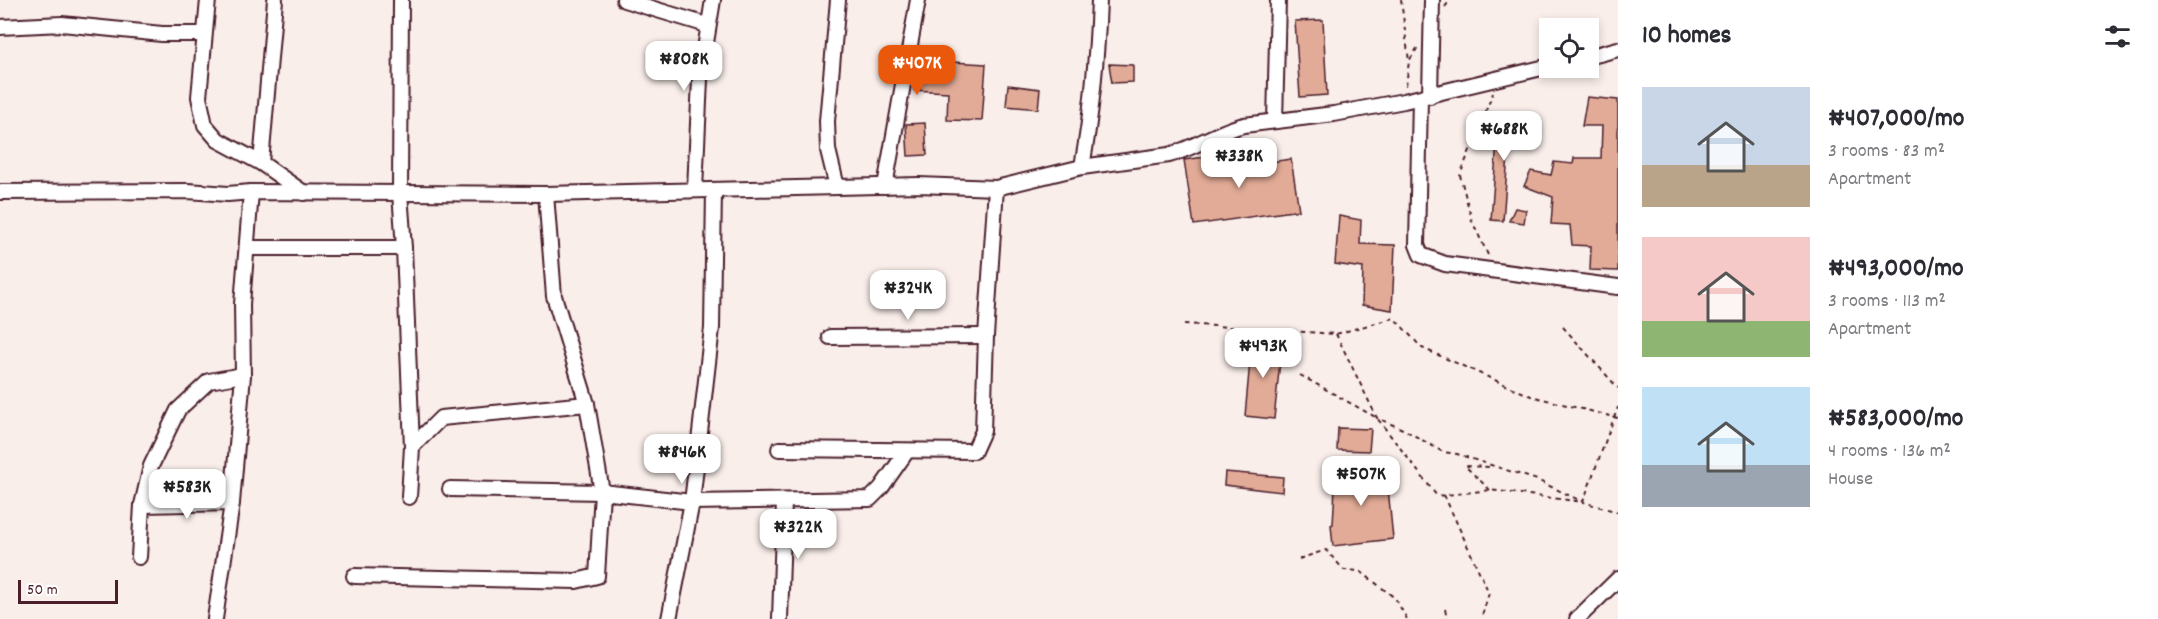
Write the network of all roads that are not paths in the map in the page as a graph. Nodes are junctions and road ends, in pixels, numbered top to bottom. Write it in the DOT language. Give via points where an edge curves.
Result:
graph roads {
  1 [pos="208,0"];
  2 [pos="275,0"];
  3 [pos="401,0"];
  4 [pos="624,0"];
  5 [pos="712,0"];
  6 [pos="838,0"];
  7 [pos="918,0"];
  8 [pos="1098,0"];
  9 [pos="1278,0"];
  10 [pos="1432,0"];
  11 [pos="707,25"];
  12 [pos="0,27"];
  13 [pos="204,34"];
  14 [pos="1618,49"];
  15 [pos="1599,54"];
  16 [pos="1539,69"];
  17 [pos="1425,97"];
  18 [pos="1275,121"];
  19 [pos="261,163"];
  20 [pos="1082,167"];
  21 [pos="885,186"];
  22 [pos="837,187"];
  23 [pos="996,188"];
  24 [pos="714,189"];
  25 [pos="695,190"];
  26 [pos="0,192"];
  27 [pos="251,192"];
  28 [pos="304,193"];
  29 [pos="400,193"];
  30 [pos="546,194"];
  31 [pos="247,248"];
  32 [pos="404,248"];
  33 [pos="1618,287"];
  34 [pos="986,336"];
  35 [pos="830,337"];
  36 [pos="243,375"];
  37 [pos="587,404"];
  38 [pos="412,447"];
  39 [pos="779,449"];
  40 [pos="907,451"];
  41 [pos="450,489"];
  42 [pos="602,492"];
  43 [pos="409,497"];
  44 [pos="784,501"];
  45 [pos="692,502"];
  46 [pos="231,503"];
  47 [pos="142,505"];
  48 [pos="139,557"];
  49 [pos="354,576"];
  50 [pos="1618,579"];
  51 [pos="215,619"];
  52 [pos="669,619"];
  53 [pos="780,619"];
  54 [pos="1577,619"];
  1 -- 13 [label="street"];
  2 -- 19 [label="street"];
  3 -- 29 [label="street"];
  4 -- 11 [label="street"];
  5 -- 11 [label="street"];
  6 -- 22 [label="street" via="827,121 828,150"];
  7 -- 21 [label="street"];
  8 -- 20 [label="street" via="1092,111"];
  9 -- 18 [label="street"];
  10 -- 17 [label="street"];
  11 -- 25 [label="street" via="700,79"];
  12 -- 13 [label="street" via="62,24"];
  13 -- 19 [label="street" via="199,97 205,125 218,140"];
  14 -- 15 [label="street"];
  16 -- 17 [label="street"];
  17 -- 18 [label="street"];
  17 -- 33 [label="street" via="1417,245 1421,255 1444,264"];
  18 -- 20 [label="street" via="1231,128 1169,155"];
  19 -- 28 [label="street"];
  20 -- 23 [label="street"];
  21 -- 22 [label="street"];
  21 -- 23 [label="street"];
  22 -- 24 [label="street"];
  23 -- 34 [label="street"];
  24 -- 25 [label="street"];
  24 -- 45 [label="street" via="712,328"];
  25 -- 30 [label="street"];
  26 -- 27 [label="street"];
  27 -- 28 [label="street"];
  27 -- 31 [label="street"];
  28 -- 29 [label="street"];
  29 -- 30 [label="street"];
  29 -- 32 [label="street"];
  30 -- 37 [label="street" via="554,296"];
  31 -- 32 [label="street"];
  31 -- 36 [label="street" via="242,304"];
  32 -- 38 [label="street"];
  34 -- 35 [label="street"];
  34 -- 40 [label="street" via="983,431 974,451"];
  36 -- 46 [label="street"];
  36 -- 47 [label="street" via="209,381 178,410 151,466"];
  37 -- 38 [label="street" via="441,418"];
  37 -- 42 [label="street"];
  38 -- 43 [label="street"];
  39 -- 40 [label="street"];
  40 -- 44 [label="street" via="870,499"];
  41 -- 42 [label="street"];
  42 -- 45 [label="street"];
  42 -- 49 [label="street" via="597,576 576,581"];
  44 -- 45 [label="street"];
  44 -- 53 [label="street"];
  45 -- 52 [label="street"];
  46 -- 47 [label="street"];
  46 -- 51 [label="street"];
  47 -- 48 [label="street"];
  50 -- 54 [label="street"];
}
